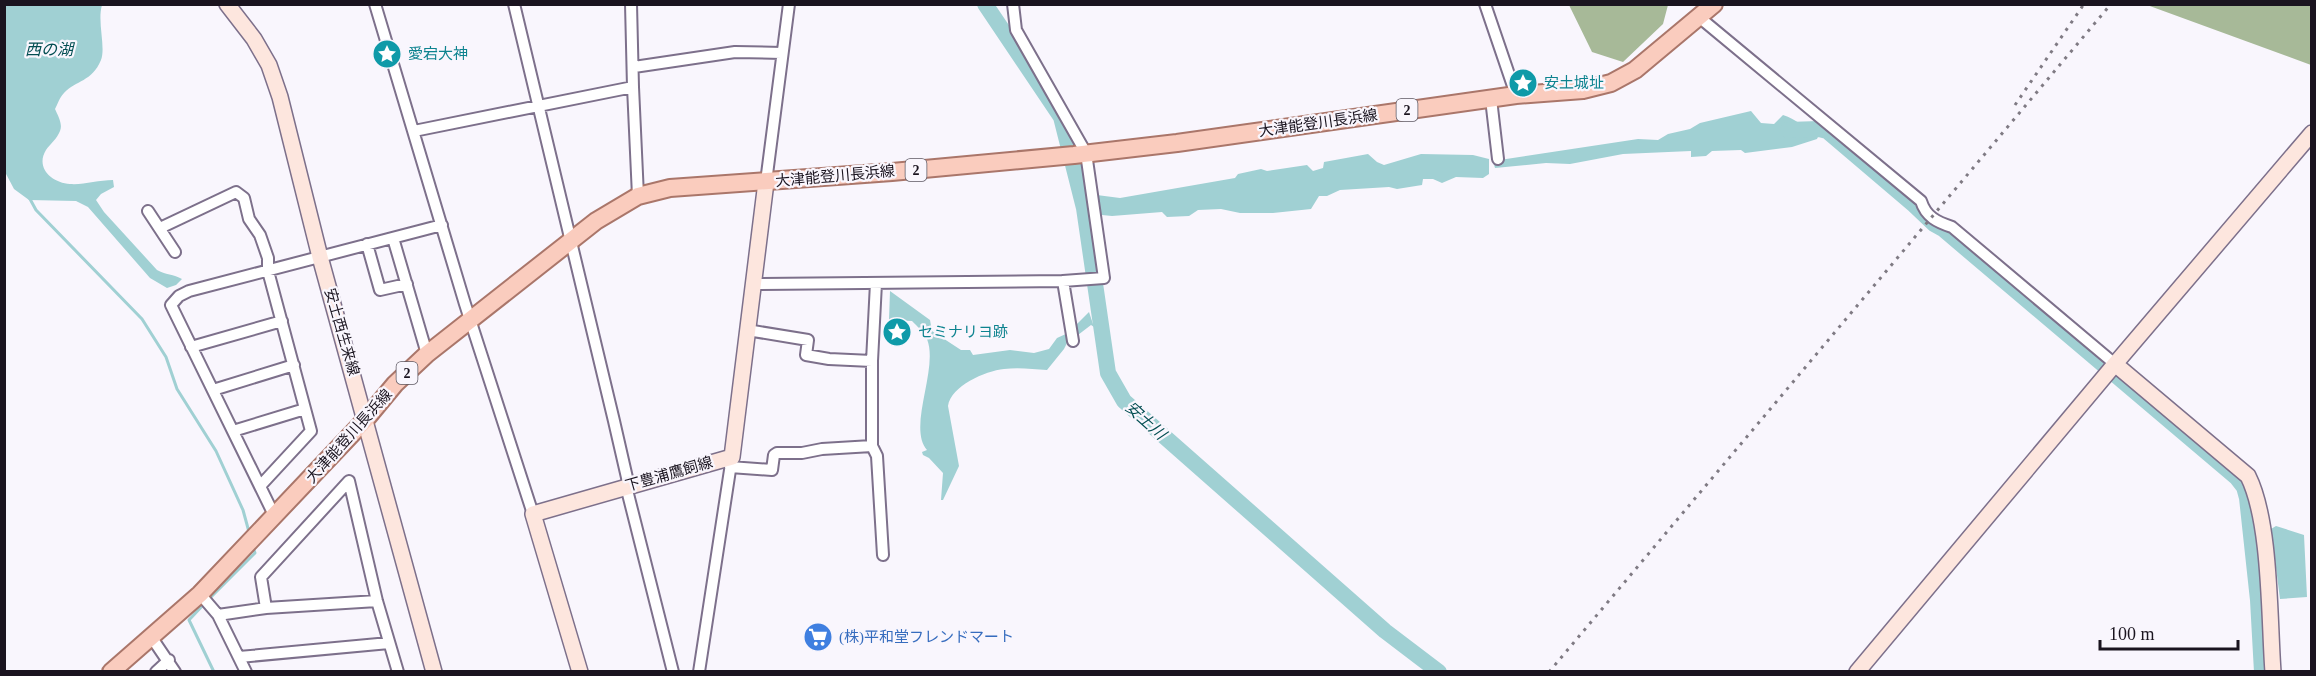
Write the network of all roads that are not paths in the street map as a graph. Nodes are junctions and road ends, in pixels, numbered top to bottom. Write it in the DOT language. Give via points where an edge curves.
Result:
graph roads {
  1 [pos="227,4"];
  2 [pos="375,4"];
  3 [pos="514,4"];
  4 [pos="631,4"];
  5 [pos="789,4"];
  6 [pos="1013,4"];
  7 [pos="1485,4"];
  8 [pos="1714,4"];
  9 [pos="1699,17"];
  10 [pos="782,53"];
  11 [pos="634,68"];
  12 [pos="633,87"];
  13 [pos="1516,95"];
  14 [pos="1491,99"];
  15 [pos="538,106"];
  16 [pos="414,131"];
  17 [pos="2312,133"];
  18 [pos="1075,154"];
  19 [pos="1498,159"];
  20 [pos="766,182"];
  21 [pos="638,196"];
  22 [pos="148,211"];
  23 [pos="441,225"];
  24 [pos="160,228"];
  25 [pos="393,238"];
  26 [pos="570,241"];
  27 [pos="367,244"];
  28 [pos="175,252"];
  29 [pos="320,257"];
  30 [pos="268,271"];
  31 [pos="1063,280"];
  32 [pos="876,283"];
  33 [pos="752,284"];
  34 [pos="407,285"];
  35 [pos="470,319"];
  36 [pos="282,321"];
  37 [pos="747,330"];
  38 [pos="1073,341"];
  39 [pos="191,346"];
  40 [pos="427,354"];
  41 [pos="872,361"];
  42 [pos="2115,364"];
  43 [pos="294,365"];
  44 [pos="213,390"];
  45 [pos="305,409"];
  46 [pos="366,419"];
  47 [pos="233,431"];
  48 [pos="872,446"];
  49 [pos="731,462"];
  50 [pos="261,485"];
  51 [pos="626,486"];
  52 [pos="533,514"];
  53 [pos="275,517"];
  54 [pos="883,555"];
  55 [pos="200,594"];
  56 [pos="376,601"];
  57 [pos="266,608"];
  58 [pos="218,615"];
  59 [pos="152,638"];
  60 [pos="389,643"];
  61 [pos="239,657"];
  62 [pos="169,660"];
  63 [pos="111,672"];
  64 [pos="156,672"];
  65 [pos="175,672"];
  66 [pos="246,672"];
  67 [pos="398,672"];
  68 [pos="434,672"];
  69 [pos="580,672"];
  70 [pos="673,672"];
  71 [pos="699,672"];
  72 [pos="1857,672"];
  73 [pos="2273,672"];
  1 -- 29 [label="main road, 安土西生来線" via="269,65"];
  2 -- 16 [label="street"];
  3 -- 15 [label="street"];
  4 -- 11 [label="street"];
  5 -- 10 [label="street"];
  6 -- 18 [label="street" via="1016,30"];
  7 -- 13 [label="street"];
  8 -- 9 [label="main road, 大津能登川長浜線 / 2"];
  9 -- 13 [label="main road, 大津能登川長浜線 / 2" via="1635,70 1611,83 1583,90"];
  9 -- 42 [label="street" via="1921,201 1924,211 1937,222 1952,227"];
  10 -- 11 [label="street" via="735,52"];
  10 -- 20 [label="street"];
  11 -- 12 [label="street"];
  12 -- 15 [label="street"];
  12 -- 21 [label="street"];
  13 -- 14 [label="main road, 大津能登川長浜線 / 2"];
  14 -- 18 [label="main road, 大津能登川長浜線 / 2"];
  14 -- 19 [label="street"];
  15 -- 16 [label="street"];
  15 -- 26 [label="street"];
  16 -- 23 [label="street"];
  17 -- 42 [label="main road"];
  18 -- 20 [label="main road, 大津能登川長浜線 / 2"];
  18 -- 31 [label="street" via="1091,188 1104,278"];
  20 -- 21 [label="main road, 大津能登川長浜線 / 2" via="670,188"];
  20 -- 33 [label="main road, 下豊浦鷹飼線"];
  21 -- 26 [label="main road, 大津能登川長浜線 / 2"];
  22 -- 24 [label="street"];
  23 -- 25 [label="street"];
  23 -- 35 [label="street"];
  24 -- 28 [label="street"];
  24 -- 30 [label="street" via="236,192 244,198 249,219 260,235"];
  25 -- 27 [label="street"];
  25 -- 34 [label="street"];
  26 -- 35 [label="main road, 大津能登川長浜線 / 2"];
  26 -- 51 [label="street"];
  27 -- 29 [label="street"];
  27 -- 34 [label="street" via="380,290"];
  29 -- 30 [label="street"];
  29 -- 46 [label="main road, 安土西生来線"];
  30 -- 36 [label="street"];
  30 -- 39 [label="street" via="179,296 171,305"];
  31 -- 32 [label="street"];
  31 -- 38 [label="street"];
  32 -- 33 [label="street"];
  32 -- 41 [label="street"];
  33 -- 37 [label="main road, 下豊浦鷹飼線"];
  34 -- 40 [label="street"];
  35 -- 40 [label="main road, 大津能登川長浜線 / 2"];
  35 -- 52 [label="street"];
  36 -- 39 [label="street"];
  36 -- 43 [label="street"];
  37 -- 41 [label="street" via="808,339 806,355"];
  37 -- 49 [label="main road, 下豊浦鷹飼線"];
  39 -- 44 [label="street"];
  40 -- 46 [label="main road, 大津能登川長浜線 / 2" via="394,384"];
  41 -- 48 [label="street"];
  42 -- 72 [label="main road"];
  42 -- 73 [label="main road" via="2248,476 2255,490 2265,546"];
  43 -- 44 [label="street"];
  43 -- 45 [label="street"];
  44 -- 47 [label="street"];
  45 -- 47 [label="street"];
  45 -- 50 [label="street" via="311,431"];
  46 -- 53 [label="main road, 大津能登川長浜線 / 2"];
  46 -- 68 [label="main road, 安土西生来線"];
  47 -- 50 [label="street"];
  48 -- 49 [label="street" via="777,453 772,470"];
  48 -- 54 [label="street" via="878,456"];
  49 -- 51 [label="main road, 下豊浦鷹飼線"];
  49 -- 71 [label="street"];
  50 -- 53 [label="street"];
  51 -- 52 [label="main road, 下豊浦鷹飼線"];
  51 -- 70 [label="street"];
  52 -- 69 [label="main road"];
  53 -- 55 [label="main road, 大津能登川長浜線 / 2"];
  55 -- 58 [label="street"];
  55 -- 59 [label="main road, 大津能登川長浜線 / 2"];
  56 -- 57 [label="street"];
  56 -- 57 [label="street" via="349,482 261,577"];
  56 -- 60 [label="street"];
  57 -- 58 [label="street"];
  58 -- 61 [label="street"];
  59 -- 62 [label="street"];
  59 -- 63 [label="main road, 大津能登川長浜線 / 2"];
  60 -- 61 [label="street"];
  60 -- 67 [label="street"];
  61 -- 66 [label="street"];
  62 -- 64 [label="street"];
  62 -- 65 [label="street"];
}
